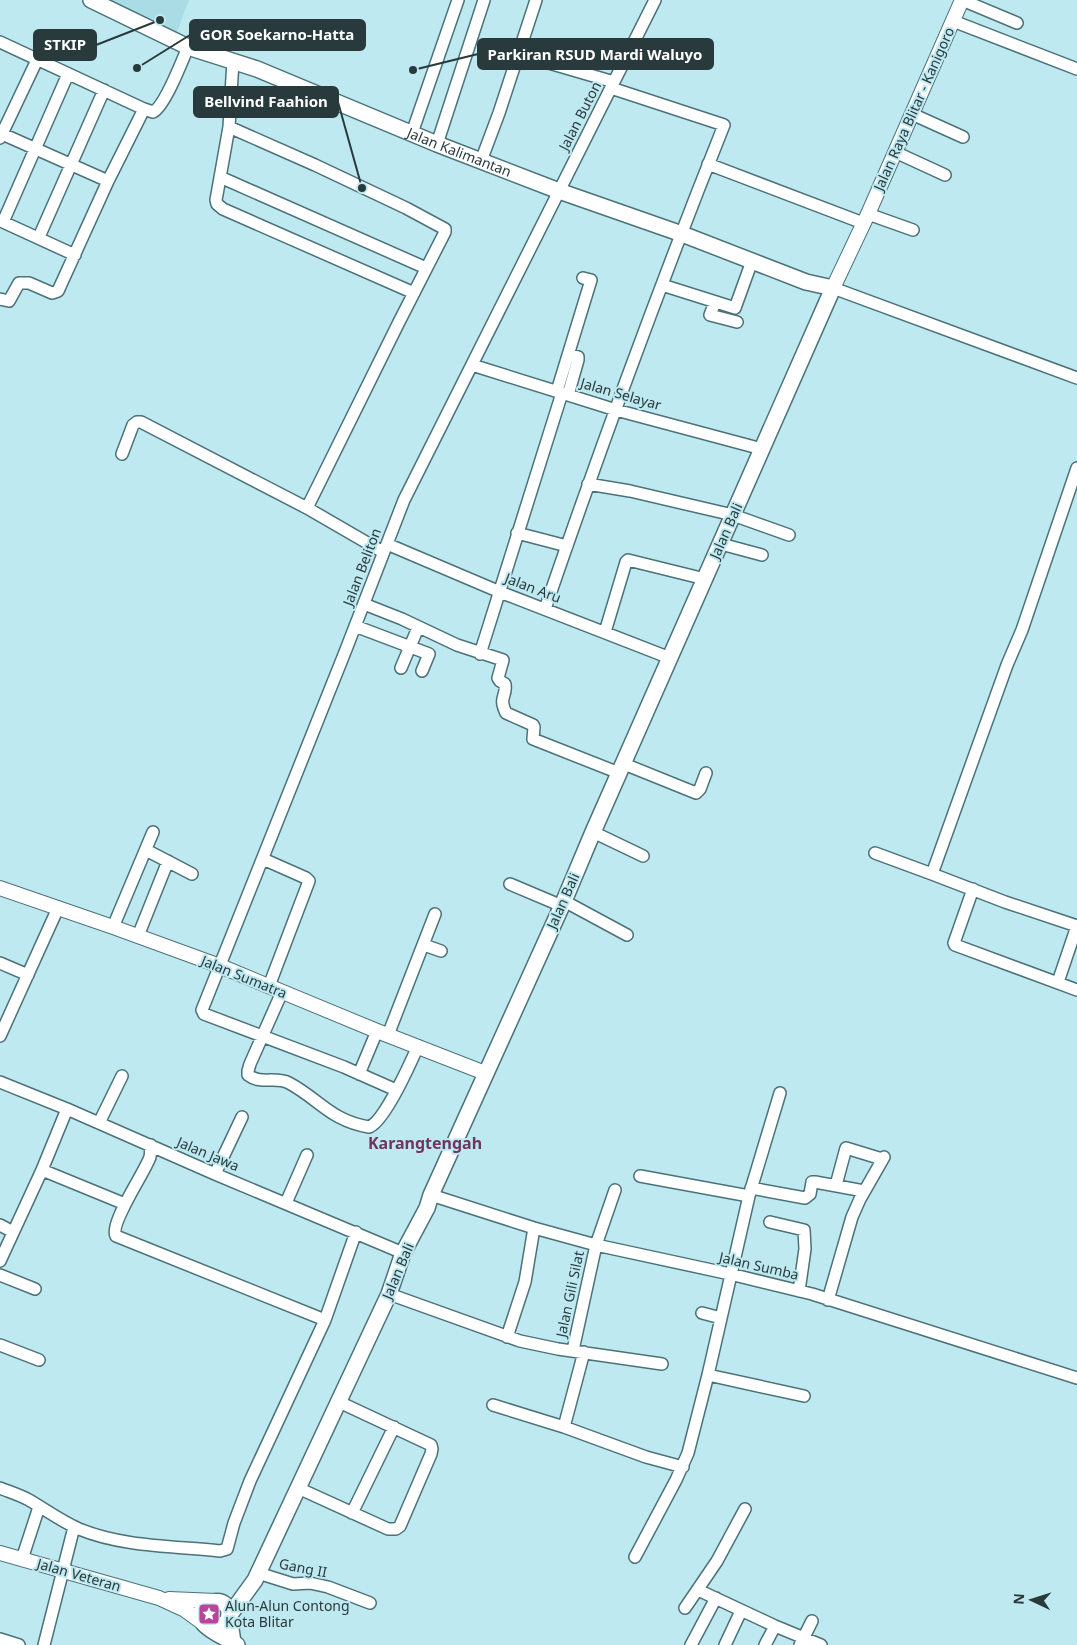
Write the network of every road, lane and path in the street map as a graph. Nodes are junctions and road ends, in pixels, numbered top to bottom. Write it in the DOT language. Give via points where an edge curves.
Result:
graph roads {
  1 [pos="91,0"];
  2 [pos="458,0"];
  3 [pos="484,0"];
  4 [pos="536,0"];
  5 [pos="655,0"];
  6 [pos="962,0"];
  7 [pos="953,21"];
  8 [pos="1017,23"];
  9 [pos="0,43"];
  10 [pos="188,47"];
  11 [pos="518,54"];
  12 [pos="36,60"];
  13 [pos="233,60"];
  14 [pos="1077,69"];
  15 [pos="68,74"];
  16 [pos="613,85"];
  17 [pos="104,90"];
  18 [pos="144,109"];
  19 [pos="912,114"];
  20 [pos="229,127"];
  21 [pos="412,133"];
  22 [pos="1,135"];
  23 [pos="964,137"];
  24 [pos="437,144"];
  25 [pos="35,150"];
  26 [pos="895,152"];
  27 [pos="481,160"];
  28 [pos="708,164"];
  29 [pos="72,166"];
  30 [pos="946,175"];
  31 [pos="220,177"];
  32 [pos="108,181"];
  33 [pos="559,191"];
  34 [pos="865,218"];
  35 [pos="1,221"];
  36 [pos="913,230"];
  37 [pos="682,234"];
  38 [pos="39,237"];
  39 [pos="75,255"];
  40 [pos="752,261"];
  41 [pos="426,268"];
  42 [pos="583,278"];
  43 [pos="662,285"];
  44 [pos="833,288"];
  45 [pos="414,293"];
  46 [pos="0,299"];
  47 [pos="714,302"];
  48 [pos="737,322"];
  49 [pos="572,355"];
  50 [pos="472,365"];
  51 [pos="1077,378"];
  52 [pos="562,393"];
  53 [pos="616,410"];
  54 [pos="762,449"];
  55 [pos="122,454"];
  56 [pos="1077,468"];
  57 [pos="588,484"];
  58 [pos="307,508"];
  59 [pos="734,515"];
  60 [pos="517,532"];
  61 [pos="789,535"];
  62 [pos="720,544"];
  63 [pos="567,546"];
  64 [pos="385,548"];
  65 [pos="762,555"];
  66 [pos="705,579"];
  67 [pos="500,592"];
  68 [pos="364,604"];
  69 [pos="545,609"];
  70 [pos="355,626"];
  71 [pos="417,630"];
  72 [pos="605,632"];
  73 [pos="410,648"];
  74 [pos="480,654"];
  75 [pos="670,658"];
  76 [pos="402,668"];
  77 [pos="422,671"];
  78 [pos="622,768"];
  79 [pos="706,773"];
  80 [pos="153,832"];
  81 [pos="593,832"];
  82 [pos="146,850"];
  83 [pos="875,853"];
  84 [pos="643,856"];
  85 [pos="263,859"];
  86 [pos="168,861"];
  87 [pos="192,874"];
  88 [pos="932,874"];
  89 [pos="510,884"];
  90 [pos="0,888"];
  91 [pos="973,890"];
  92 [pos="563,904"];
  93 [pos="58,908"];
  94 [pos="435,914"];
  95 [pos="1077,926"];
  96 [pos="113,927"];
  97 [pos="627,935"];
  98 [pos="138,936"];
  99 [pos="424,945"];
  100 [pos="441,952"];
  101 [pos="0,963"];
  102 [pos="220,966"];
  103 [pos="28,974"];
  104 [pos="1058,982"];
  105 [pos="275,989"];
  106 [pos="1077,990"];
  107 [pos="382,1033"];
  108 [pos="0,1036"];
  109 [pos="261,1036"];
  110 [pos="418,1046"];
  111 [pos="485,1072"];
  112 [pos="359,1074"];
  113 [pos="122,1076"];
  114 [pos="0,1082"];
  115 [pos="396,1090"];
  116 [pos="780,1093"];
  117 [pos="67,1109"];
  118 [pos="242,1117"];
  119 [pos="99,1123"];
  120 [pos="151,1145"];
  121 [pos="307,1155"];
  122 [pos="42,1170"];
  123 [pos="215,1174"];
  124 [pos="640,1176"];
  125 [pos="836,1185"];
  126 [pos="615,1190"];
  127 [pos="864,1191"];
  128 [pos="750,1192"];
  129 [pos="429,1202"];
  130 [pos="286,1203"];
  131 [pos="125,1204"];
  132 [pos="770,1222"];
  133 [pos="0,1225"];
  134 [pos="534,1228"];
  135 [pos="13,1232"];
  136 [pos="356,1232"];
  137 [pos="594,1252"];
  138 [pos="403,1253"];
  139 [pos="0,1261"];
  140 [pos="730,1274"];
  141 [pos="0,1275"];
  142 [pos="35,1289"];
  143 [pos="799,1291"];
  144 [pos="389,1294"];
  145 [pos="828,1300"];
  146 [pos="702,1313"];
  147 [pos="721,1318"];
  148 [pos="325,1320"];
  149 [pos="508,1337"];
  150 [pos="0,1345"];
  151 [pos="578,1352"];
  152 [pos="39,1360"];
  153 [pos="662,1364"];
  154 [pos="708,1375"];
  155 [pos="1077,1378"];
  156 [pos="804,1396"];
  157 [pos="337,1401"];
  158 [pos="493,1405"];
  159 [pos="394,1427"];
  160 [pos="564,1427"];
  161 [pos="682,1467"];
  162 [pos="0,1488"];
  163 [pos="298,1488"];
  164 [pos="38,1509"];
  165 [pos="745,1510"];
  166 [pos="352,1513"];
  167 [pos="74,1530"];
  168 [pos="0,1553"];
  169 [pos="635,1557"];
  170 [pos="22,1560"];
  171 [pos="63,1570"];
  172 [pos="256,1576"];
  173 [pos="698,1590"];
  174 [pos="159,1598"];
  175 [pos="716,1598"];
  176 [pos="216,1601"];
  177 [pos="370,1603"];
  178 [pos="686,1608"];
  179 [pos="741,1611"];
  180 [pos="229,1616"];
  181 [pos="812,1621"];
  182 [pos="207,1626"];
  183 [pos="775,1626"];
  184 [pos="0,1639"];
  185 [pos="802,1641"];
  186 [pos="234,1644"];
  187 [pos="19,1645"];
  188 [pos="44,1645"];
  189 [pos="691,1645"];
  190 [pos="725,1645"];
  191 [pos="765,1645"];
  192 [pos="822,1645"];
  1 -- 10 [label="highway, Jalan Kalimantan"];
  2 -- 21 [label="street"];
  3 -- 24 [label="street"];
  4 -- 11 [label="street"];
  5 -- 16 [label="street, Jalan Buton"];
  6 -- 7 [label="main road, Jalan Raya Blitar - Kanigoro"];
  6 -- 8 [label="street"];
  7 -- 14 [label="street"];
  7 -- 19 [label="main road, Jalan Raya Blitar - Kanigoro"];
  9 -- 12 [label="street"];
  10 -- 13 [label="highway, Jalan Kalimantan"];
  10 -- 18 [label="street" via="159,106 153,112"];
  11 -- 16 [label="street"];
  11 -- 27 [label="street"];
  12 -- 15 [label="street"];
  12 -- 22 [label="street"];
  13 -- 20 [label="street"];
  13 -- 21 [label="highway, Jalan Kalimantan"];
  15 -- 17 [label="street"];
  15 -- 25 [label="street"];
  16 -- 28 [label="street" via="723,124"];
  16 -- 33 [label="street, Jalan Buton"];
  17 -- 18 [label="street"];
  17 -- 29 [label="street"];
  18 -- 32 [label="street"];
  19 -- 23 [label="street"];
  19 -- 26 [label="main road, Jalan Raya Blitar - Kanigoro"];
  20 -- 31 [label="street"];
  20 -- 41 [label="street" via="443,227 445,232"];
  21 -- 24 [label="highway, Jalan Kalimantan"];
  22 -- 25 [label="street"];
  24 -- 27 [label="highway, Jalan Kalimantan"];
  25 -- 29 [label="street"];
  25 -- 35 [label="street"];
  26 -- 30 [label="street"];
  26 -- 34 [label="main road, Jalan Raya Blitar - Kanigoro"];
  27 -- 33 [label="highway, Jalan Kalimantan"];
  28 -- 34 [label="street"];
  28 -- 37 [label="street"];
  29 -- 32 [label="street"];
  29 -- 38 [label="street"];
  31 -- 41 [label="street"];
  31 -- 45 [label="street" via="216,200 222,209"];
  32 -- 39 [label="street"];
  33 -- 37 [label="highway, Jalan Kalimantan"];
  33 -- 50 [label="street, Jalan Beliton"];
  34 -- 36 [label="street"];
  34 -- 44 [label="main road, Jalan Bali"];
  35 -- 38 [label="street"];
  37 -- 40 [label="highway, Jalan Kalimantan"];
  37 -- 43 [label="street"];
  38 -- 39 [label="street"];
  39 -- 46 [label="street" via="56,293 24,282 19,283 10,301"];
  40 -- 44 [label="highway, Jalan Kalimantan" via="806,282"];
  40 -- 47 [label="street" via="735,308"];
  41 -- 45 [label="street"];
  42 -- 52 [label="street" via="591,280"];
  43 -- 47 [label="street"];
  43 -- 53 [label="street"];
  44 -- 51 [label="street"];
  44 -- 54 [label="highway, Jalan Bali"];
  45 -- 58 [label="street"];
  47 -- 48 [label="street" via="710,315"];
  49 -- 52 [label="street" via="578,360"];
  50 -- 52 [label="street, Jalan Selayar"];
  50 -- 64 [label="street, Jalan Beliton" via="404,500"];
  52 -- 53 [label="street, Jalan Selayar"];
  52 -- 60 [label="street"];
  53 -- 54 [label="street, Jalan Selayar"];
  53 -- 57 [label="street"];
  54 -- 59 [label="highway, Jalan Bali"];
  55 -- 58 [label="street, Jalan Aru" via="134,425 141,422"];
  56 -- 88 [label="street" via="1022,630"];
  57 -- 59 [label="street"];
  57 -- 63 [label="street"];
  58 -- 64 [label="street, Jalan Aru"];
  59 -- 61 [label="street" via="771,524"];
  59 -- 62 [label="highway, Jalan Bali"];
  60 -- 63 [label="street"];
  60 -- 67 [label="street"];
  62 -- 65 [label="street"];
  62 -- 66 [label="highway, Jalan Bali"];
  63 -- 69 [label="street"];
  64 -- 67 [label="street, Jalan Aru"];
  64 -- 68 [label="street, Jalan Beliton"];
  66 -- 72 [label="street" via="631,560 626,562"];
  66 -- 75 [label="highway, Jalan Bali"];
  67 -- 69 [label="street, Jalan Aru"];
  67 -- 74 [label="street"];
  68 -- 70 [label="street, Jalan Beliton"];
  68 -- 74 [label="street"];
  69 -- 72 [label="street, Jalan Aru"];
  70 -- 73 [label="street"];
  70 -- 85 [label="street, Jalan Beliton"];
  71 -- 73 [label="street"];
  72 -- 75 [label="street, Jalan Aru"];
  73 -- 76 [label="street"];
  73 -- 77 [label="street" via="432,649"];
  74 -- 78 [label="street" via="503,660 498,678 505,684 501,701 503,707 506,713 532,724 533,739"];
  75 -- 78 [label="highway, Jalan Bali"];
  78 -- 79 [label="street" via="696,793"];
  78 -- 81 [label="highway, Jalan Bali"];
  80 -- 82 [label="street"];
  81 -- 84 [label="street"];
  81 -- 92 [label="highway, Jalan Bali"];
  82 -- 86 [label="street"];
  82 -- 96 [label="street"];
  83 -- 88 [label="street"];
  85 -- 102 [label="street, Jalan Beliton"];
  85 -- 105 [label="street" via="309,881"];
  86 -- 87 [label="street"];
  86 -- 98 [label="street"];
  88 -- 91 [label="street"];
  89 -- 92 [label="street"];
  90 -- 93 [label="main road, Jalan Sumatra"];
  91 -- 95 [label="street"];
  91 -- 104 [label="street" via="955,945"];
  92 -- 97 [label="street"];
  92 -- 111 [label="highway, Jalan Bali"];
  93 -- 96 [label="main road, Jalan Sumatra"];
  93 -- 103 [label="street"];
  94 -- 99 [label="street"];
  95 -- 104 [label="street"];
  96 -- 98 [label="main road, Jalan Sumatra"];
  98 -- 102 [label="main road, Jalan Sumatra"];
  99 -- 100 [label="street"];
  99 -- 107 [label="street"];
  101 -- 103 [label="street"];
  102 -- 105 [label="main road, Jalan Sumatra"];
  102 -- 109 [label="street, Jalan Beliton" via="202,1012"];
  103 -- 108 [label="street"];
  104 -- 106 [label="street"];
  105 -- 107 [label="main road, Jalan Sumatra"];
  105 -- 109 [label="street"];
  107 -- 110 [label="main road, Jalan Sumatra"];
  107 -- 112 [label="street"];
  109 -- 112 [label="street"];
  109 -- 115 [label="street" via="248,1075 257,1081 287,1082 344,1120 372,1126"];
  110 -- 111 [label="main road, Jalan Sumatra"];
  110 -- 115 [label="street"];
  111 -- 129 [label="highway, Jalan Bali"];
  112 -- 115 [label="street"];
  113 -- 119 [label="street"];
  114 -- 117 [label="street, Jalan Jawa"];
  116 -- 128 [label="street"];
  117 -- 119 [label="street, Jalan Jawa"];
  117 -- 122 [label="street"];
  118 -- 123 [label="street"];
  119 -- 120 [label="street, Jalan Jawa"];
  120 -- 123 [label="street, Jalan Jawa"];
  120 -- 131 [label="street" via="150,1156"];
  121 -- 130 [label="street"];
  122 -- 131 [label="street"];
  122 -- 135 [label="street"];
  123 -- 130 [label="street, Jalan Jawa"];
  124 -- 128 [label="street"];
  125 -- 127 [label="street"];
  125 -- 127 [label="street" via="846,1148 883,1158"];
  125 -- 128 [label="street" via="812,1182 810,1194 805,1198"];
  126 -- 137 [label="street, Jalan Gili Silat"];
  127 -- 145 [label="street" via="852,1217"];
  128 -- 140 [label="street"];
  129 -- 134 [label="street, Jalan Sumba"];
  129 -- 138 [label="highway, Jalan Bali"];
  130 -- 136 [label="street, Jalan Jawa"];
  131 -- 148 [label="street" via="114,1230 116,1236"];
  132 -- 143 [label="street" via="804,1230 805,1249"];
  133 -- 135 [label="street"];
  134 -- 137 [label="street, Jalan Sumba"];
  134 -- 149 [label="street" via="525,1282"];
  135 -- 139 [label="street"];
  136 -- 138 [label="street, Jalan Jawa"];
  136 -- 148 [label="street"];
  137 -- 140 [label="street, Jalan Sumba"];
  137 -- 151 [label="street, Jalan Gili Silat"];
  138 -- 144 [label="highway, Jalan Bali"];
  140 -- 143 [label="street, Jalan Sumba"];
  140 -- 147 [label="street"];
  141 -- 142 [label="street"];
  143 -- 145 [label="street, Jalan Sumba"];
  144 -- 149 [label="street"];
  144 -- 157 [label="highway, Jalan Bali"];
  145 -- 155 [label="street, Jalan Sumba"];
  146 -- 147 [label="street"];
  147 -- 154 [label="street"];
  148 -- 167 [label="street" via="246,1489 227,1549 136,1543"];
  149 -- 151 [label="street"];
  150 -- 152 [label="street"];
  151 -- 153 [label="street"];
  151 -- 160 [label="street, Jalan Gili Silat"];
  154 -- 156 [label="street"];
  154 -- 161 [label="street"];
  157 -- 159 [label="street"];
  157 -- 163 [label="highway, Jalan Bali"];
  158 -- 160 [label="street"];
  159 -- 166 [label="street"];
  159 -- 166 [label="street" via="427,1442 432,1449 400,1526 388,1529"];
  160 -- 161 [label="street"];
  161 -- 169 [label="street"];
  162 -- 164 [label="street" via="26,1499"];
  163 -- 166 [label="street"];
  163 -- 172 [label="highway, Jalan Bali"];
  164 -- 167 [label="street"];
  164 -- 170 [label="street"];
  165 -- 173 [label="street"];
  167 -- 171 [label="street"];
  168 -- 170 [label="main road, Jalan Veteran"];
  170 -- 171 [label="main road, Jalan Veteran"];
  171 -- 174 [label="main road, Jalan Veteran"];
  171 -- 188 [label="street"];
  172 -- 176 [label="highway" via="234,1596"];
  172 -- 177 [label="street, Gang II" via="328,1587"];
  172 -- 180 [label="highway, Jalan Bali"];
  173 -- 175 [label="street"];
  173 -- 178 [label="street"];
  174 -- 176 [label="main road, Jalan Veteran"];
  174 -- 182 [label="main road, Jalan Veteran" via="185,1610"];
  175 -- 179 [label="street"];
  175 -- 189 [label="street"];
  176 -- 180 [label="highway" via="227,1608"];
  176 -- 182 [label="highway" via="208,1603 202,1610 202,1619"];
  179 -- 183 [label="street"];
  179 -- 190 [label="street"];
  180 -- 182 [label="highway" via="223,1627"];
  180 -- 186 [label="highway"];
  181 -- 185 [label="street"];
  182 -- 186 [label="highway"];
  183 -- 185 [label="street"];
  183 -- 191 [label="street"];
  184 -- 187 [label="street"];
  185 -- 192 [label="street"];
}
